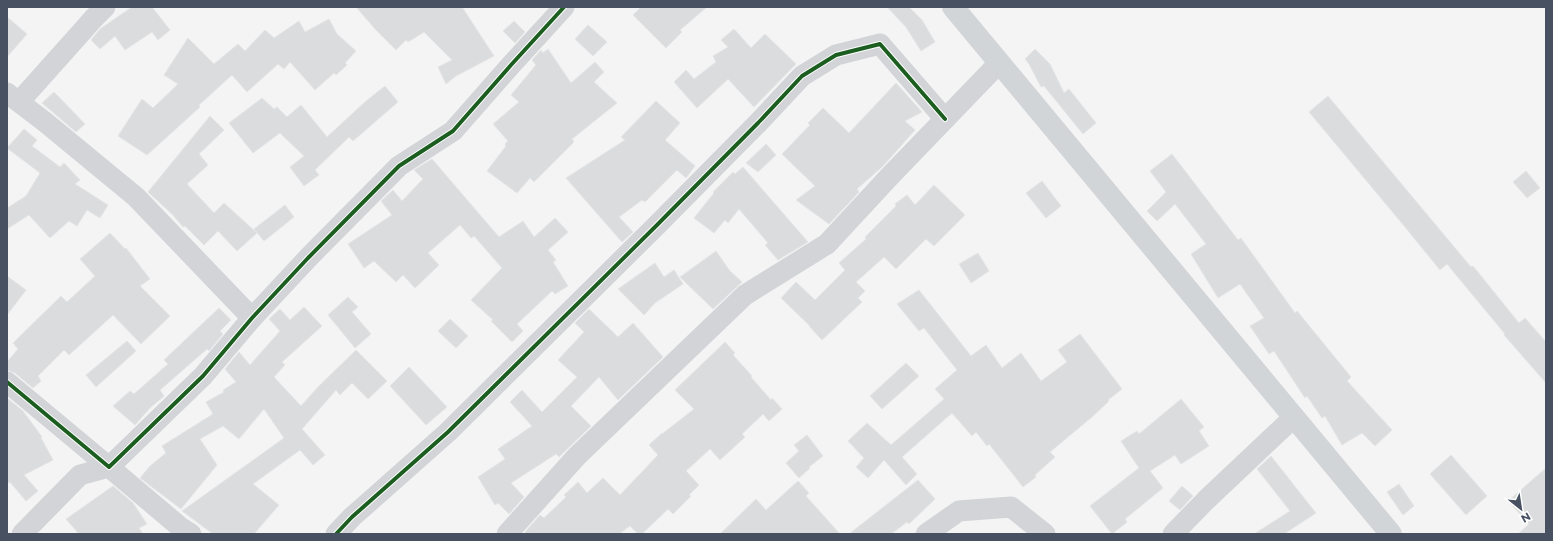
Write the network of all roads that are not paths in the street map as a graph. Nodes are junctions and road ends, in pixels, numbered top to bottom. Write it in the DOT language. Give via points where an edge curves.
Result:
graph roads {
  1 [pos="105,7"];
  2 [pos="564,7"];
  3 [pos="953,7"];
  4 [pos="999,62"];
  5 [pos="13,98"];
  6 [pos="944,119"];
  7 [pos="252,318"];
  8 [pos="7,382"];
  9 [pos="1294,417"];
  10 [pos="109,467"];
  11 [pos="182,532"];
  12 [pos="22,534"];
  13 [pos="336,534"];
  14 [pos="507,534"];
  15 [pos="926,534"];
  16 [pos="1045,534"];
  17 [pos="1173,534"];
  18 [pos="1391,534"];
  1 -- 5 [label="street"];
  2 -- 7 [label="street" via="453,131 399,166"];
  3 -- 4 [label="main road"];
  4 -- 6 [label="street"];
  4 -- 9 [label="main road"];
  5 -- 7 [label="street" via="136,196"];
  6 -- 13 [label="street" via="880,44 836,55 802,76 448,432"];
  6 -- 14 [label="street" via="827,244 744,295 577,456"];
  7 -- 10 [label="street" via="203,376"];
  8 -- 10 [label="street"];
  9 -- 17 [label="street"];
  9 -- 18 [label="main road"];
  10 -- 11 [label="street"];
  10 -- 12 [label="street" via="80,474"];
  15 -- 16 [label="street" via="959,511 1011,507"];
}
